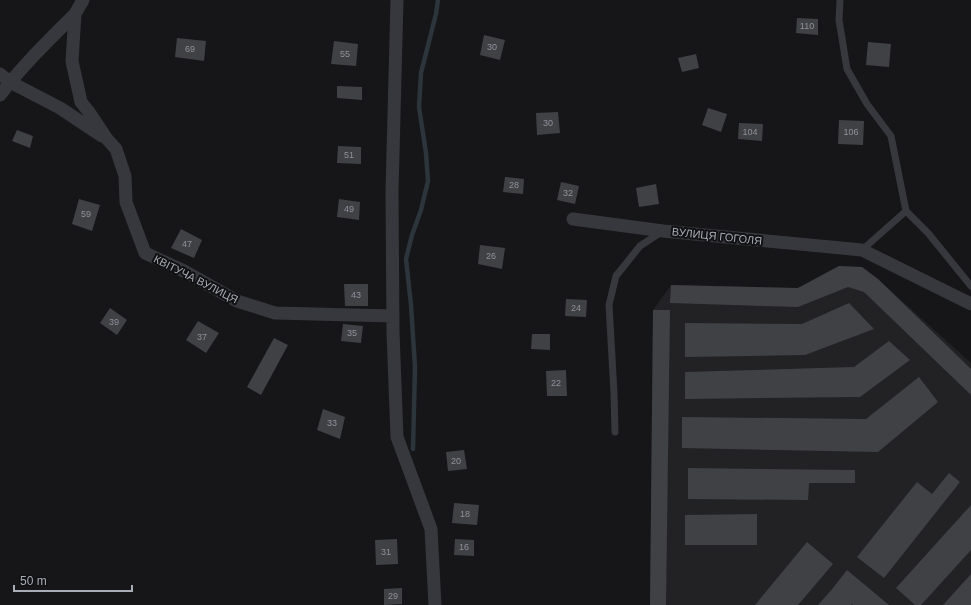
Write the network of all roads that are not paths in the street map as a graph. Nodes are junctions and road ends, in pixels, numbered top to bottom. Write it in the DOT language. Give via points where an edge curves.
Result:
graph roads {
  1 [pos="84,0"];
  2 [pos="397,0"];
  3 [pos="840,0"];
  4 [pos="75,14"];
  5 [pos="5,78"];
  6 [pos="0,95"];
  7 [pos="107,139"];
  8 [pos="906,211"];
  9 [pos="573,219"];
  10 [pos="663,231"];
  11 [pos="862,250"];
  12 [pos="971,286"];
  13 [pos="971,304"];
  14 [pos="393,316"];
  15 [pos="615,432"];
  16 [pos="435,605"];
  1 -- 4 [label="street, КВІТУЧА ВУЛИЦЯ"];
  2 -- 14 [label="street" via="392,192"];
  3 -- 8 [label="lane" via="839,20 846,68 867,104 891,136"];
  4 -- 5 [label="street"];
  4 -- 7 [label="street, КВІТУЧА ВУЛИЦЯ" via="72,61 81,102"];
  5 -- 6 [label="street"];
  5 -- 7 [label="street, КВІТУЧА ВУЛИЦЯ" via="60,108"];
  7 -- 14 [label="street, КВІТУЧА ВУЛИЦЯ" via="116,149 125,176 126,202 145,253 184,271 237,301 275,313"];
  8 -- 11 [label="lane"];
  8 -- 12 [label="lane" via="928,232"];
  9 -- 10 [label="street, ВУЛИЦЯ ГОГОЛЯ"];
  10 -- 11 [label="street, ВУЛИЦЯ ГОГОЛЯ"];
  10 -- 15 [label="lane" via="640,246 616,276 609,305"];
  11 -- 13 [label="street"];
  14 -- 16 [label="street" via="397,437 431,529"];
}
